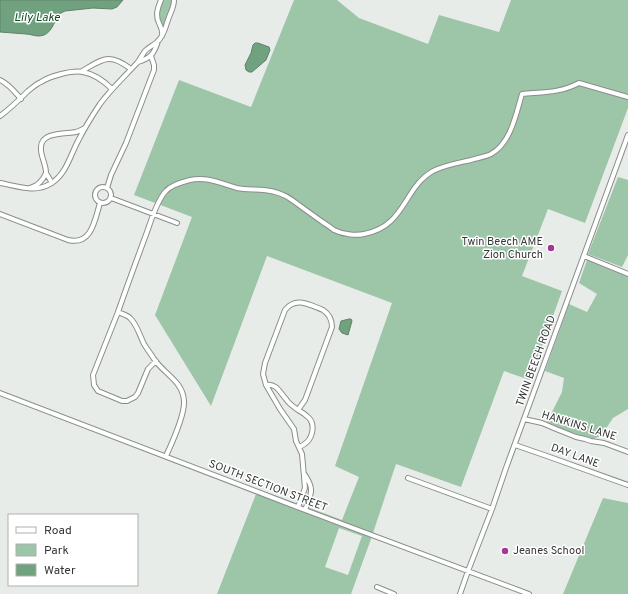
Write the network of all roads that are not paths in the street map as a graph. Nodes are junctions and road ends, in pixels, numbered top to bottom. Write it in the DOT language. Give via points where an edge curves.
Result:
graph roads {
  1 [pos="161,0"];
  2 [pos="174,0"];
  3 [pos="162,36"];
  4 [pos="158,41"];
  5 [pos="151,56"];
  6 [pos="138,62"];
  7 [pos="131,69"];
  8 [pos="82,71"];
  9 [pos="0,80"];
  10 [pos="112,89"];
  11 [pos="628,97"];
  12 [pos="21,99"];
  13 [pos="0,117"];
  14 [pos="85,128"];
  15 [pos="628,135"];
  16 [pos="623,150"];
  17 [pos="628,152"];
  18 [pos="46,172"];
  19 [pos="0,183"];
  20 [pos="52,183"];
  21 [pos="107,188"];
  22 [pos="28,189"];
  23 [pos="111,198"];
  24 [pos="100,202"];
  25 [pos="0,214"];
  26 [pos="154,214"];
  27 [pos="177,223"];
  28 [pos="584,256"];
  29 [pos="628,274"];
  30 [pos="118,312"];
  31 [pos="156,361"];
  32 [pos="266,385"];
  33 [pos="0,393"];
  34 [pos="298,410"];
  35 [pos="524,419"];
  36 [pos="514,445"];
  37 [pos="299,447"];
  38 [pos="628,452"];
  39 [pos="166,456"];
  40 [pos="304,475"];
  41 [pos="408,478"];
  42 [pos="628,485"];
  43 [pos="298,507"];
  44 [pos="492,509"];
  45 [pos="305,510"];
  46 [pos="468,571"];
  47 [pos="377,587"];
  48 [pos="394,594"];
  49 [pos="460,594"];
  50 [pos="530,594"];
  1 -- 3 [label="street" via="157,16"];
  2 -- 3 [label="street"];
  3 -- 4 [label="street"];
  4 -- 5 [label="street"];
  4 -- 6 [label="street" via="146,50"];
  5 -- 6 [label="street"];
  5 -- 21 [label="street" via="154,70"];
  6 -- 7 [label="street"];
  7 -- 8 [label="street" via="122,61 107,58"];
  7 -- 10 [label="street"];
  8 -- 10 [label="street" via="98,77"];
  8 -- 12 [label="street" via="49,78"];
  9 -- 12 [label="street"];
  10 -- 14 [label="street"];
  11 -- 26 [label="street" via="579,83 560,90 522,94 508,136 497,150 490,155 442,166 429,173 418,183 390,222 363,235 334,230 280,193 241,189 204,179 191,180 168,189 161,197"];
  12 -- 13 [label="street"];
  14 -- 18 [label="street" via="51,135 43,140 41,148"];
  14 -- 20 [label="street" via="70,161"];
  15 -- 16 [label="street, TWIN BEECH ROAD"];
  16 -- 17 [label="street"];
  16 -- 28 [label="street, TWIN BEECH ROAD"];
  18 -- 20 [label="street"];
  18 -- 22 [label="street" via="40,182"];
  19 -- 22 [label="street"];
  20 -- 22 [label="street" via="42,188"];
  21 -- 23 [label="street"];
  21 -- 24 [label="street" via="97,190 96,197"];
  23 -- 24 [label="street" via="106,203"];
  23 -- 26 [label="street"];
  24 -- 25 [label="street" via="90,232 77,241 68,240"];
  26 -- 27 [label="street"];
  26 -- 30 [label="street"];
  28 -- 29 [label="street"];
  28 -- 35 [label="street, TWIN BEECH ROAD"];
  30 -- 31 [label="street" via="128,316 135,324"];
  30 -- 31 [label="street" via="93,376 98,391 122,401 135,397 148,369"];
  31 -- 39 [label="street" via="179,386 184,400 183,414"];
  32 -- 34 [label="street" via="270,384 277,388"];
  32 -- 34 [label="street" via="263,374 265,363 287,307 295,302 301,302 326,312 331,319 332,327 305,400"];
  32 -- 37 [label="street" via="294,429"];
  33 -- 39 [label="street, SOUTH SECTION STREET"];
  34 -- 37 [label="street" via="312,423 309,440"];
  35 -- 36 [label="street, TWIN BEECH ROAD"];
  35 -- 38 [label="street, HANKINS LANE"];
  36 -- 42 [label="street, DAY LANE"];
  36 -- 44 [label="street, TWIN BEECH ROAD"];
  37 -- 40 [label="street"];
  39 -- 43 [label="street, SOUTH SECTION STREET"];
  40 -- 43 [label="street" via="305,488"];
  40 -- 45 [label="street" via="312,490"];
  41 -- 44 [label="street"];
  43 -- 45 [label="street, SOUTH SECTION STREET"];
  44 -- 46 [label="street, TWIN BEECH ROAD"];
  45 -- 46 [label="street, SOUTH SECTION STREET"];
  46 -- 49 [label="street, TWIN BEECH ROAD"];
  46 -- 50 [label="street, SOUTH SECTION STREET"];
  47 -- 48 [label="street"];
}
